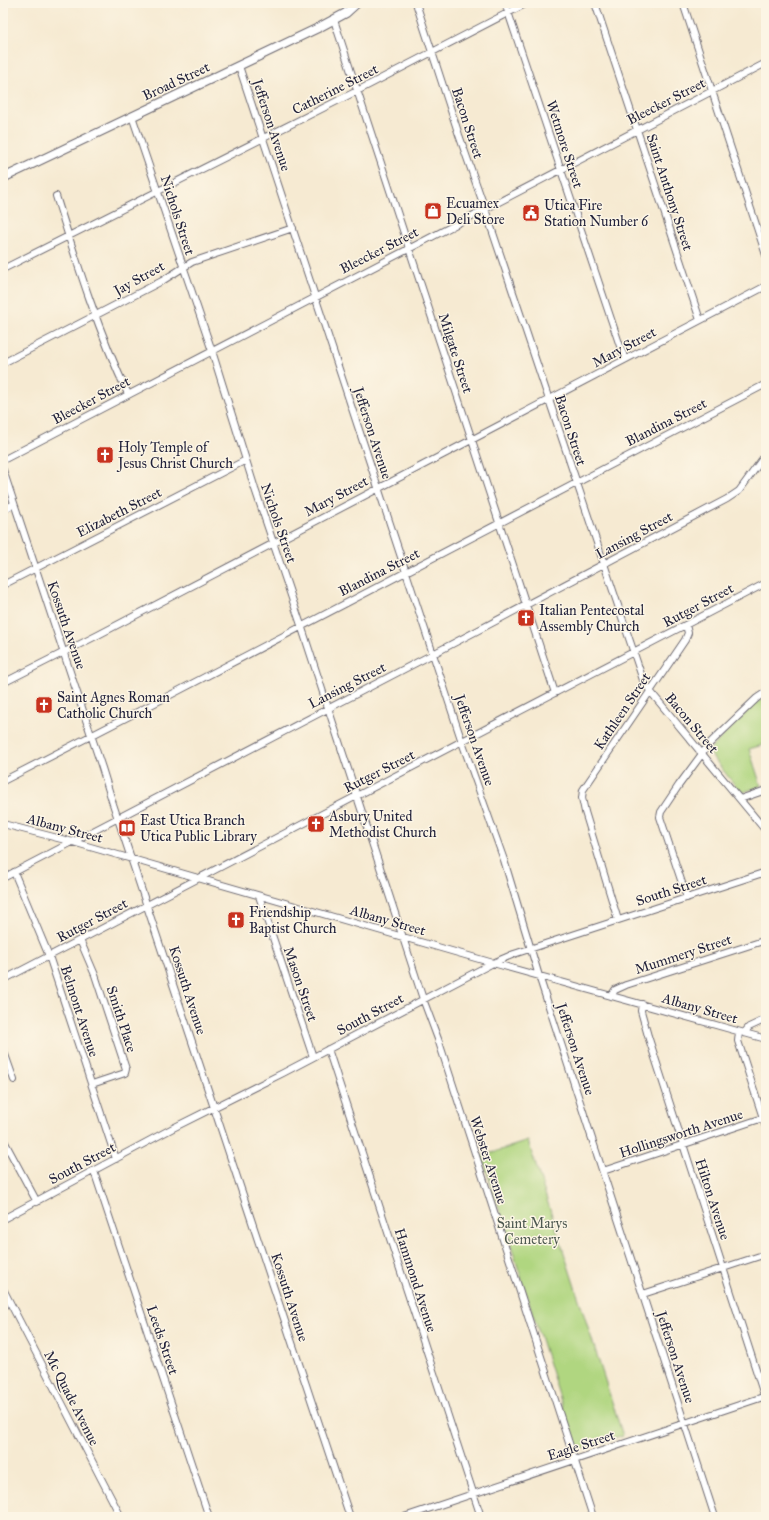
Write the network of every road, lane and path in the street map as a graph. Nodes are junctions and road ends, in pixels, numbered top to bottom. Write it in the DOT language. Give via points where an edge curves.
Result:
graph roads {
  1 [pos="357,3"];
  2 [pos="416,3"];
  3 [pos="504,3"];
  4 [pos="527,3"];
  5 [pos="595,3"];
  6 [pos="683,3"];
  7 [pos="508,13"];
  8 [pos="334,20"];
  9 [pos="432,53"];
  10 [pos="766,63"];
  11 [pos="239,66"];
  12 [pos="357,91"];
  13 [pos="711,91"];
  14 [pos="132,116"];
  15 [pos="637,130"];
  16 [pos="263,139"];
  17 [pos="560,169"];
  18 [pos="3,178"];
  19 [pos="157,191"];
  20 [pos="56,196"];
  21 [pos="485,209"];
  22 [pos="293,228"];
  23 [pos="68,235"];
  24 [pos="409,248"];
  25 [pos="766,255"];
  26 [pos="182,267"];
  27 [pos="3,269"];
  28 [pos="766,286"];
  29 [pos="316,296"];
  30 [pos="95,315"];
  31 [pos="700,320"];
  32 [pos="212,351"];
  33 [pos="626,359"];
  34 [pos="3,363"];
  35 [pos="766,384"];
  36 [pos="128,394"];
  37 [pos="549,399"];
  38 [pos="472,439"];
  39 [pos="766,454"];
  40 [pos="3,460"];
  41 [pos="246,460"];
  42 [pos="3,470"];
  43 [pos="576,482"];
  44 [pos="378,488"];
  45 [pos="14,504"];
  46 [pos="3,510"];
  47 [pos="499,523"];
  48 [pos="273,543"];
  49 [pos="604,565"];
  50 [pos="35,569"];
  51 [pos="406,572"];
  52 [pos="766,583"];
  53 [pos="3,585"];
  54 [pos="526,606"];
  55 [pos="301,625"];
  56 [pos="686,625"];
  57 [pos="64,652"];
  58 [pos="634,652"];
  59 [pos="433,654"];
  60 [pos="3,683"];
  61 [pos="650,690"];
  62 [pos="766,692"];
  63 [pos="555,693"];
  64 [pos="329,708"];
  65 [pos="91,735"];
  66 [pos="462,742"];
  67 [pos="702,754"];
  68 [pos="3,780"];
  69 [pos="766,790"];
  70 [pos="357,796"];
  71 [pos="740,800"];
  72 [pos="118,819"];
  73 [pos="3,824"];
  74 [pos="766,831"];
  75 [pos="73,842"];
  76 [pos="132,859"];
  77 [pos="14,872"];
  78 [pos="766,872"];
  79 [pos="3,878"];
  80 [pos="198,878"];
  81 [pos="259,896"];
  82 [pos="687,898"];
  83 [pos="147,905"];
  84 [pos="618,920"];
  85 [pos="403,937"];
  86 [pos="80,940"];
  87 [pos="766,940"];
  88 [pos="531,949"];
  89 [pos="49,956"];
  90 [pos="493,963"];
  91 [pos="539,976"];
  92 [pos="3,980"];
  93 [pos="611,996"];
  94 [pos="423,999"];
  95 [pos="642,1004"];
  96 [pos="766,1019"];
  97 [pos="741,1033"];
  98 [pos="766,1040"];
  99 [pos="3,1049"];
  100 [pos="328,1049"];
  101 [pos="313,1057"];
  102 [pos="14,1080"];
  103 [pos="92,1084"];
  104 [pos="214,1108"];
  105 [pos="765,1118"];
  106 [pos="766,1127"];
  107 [pos="3,1139"];
  108 [pos="683,1145"];
  109 [pos="116,1159"];
  110 [pos="94,1171"];
  111 [pos="603,1171"];
  112 [pos="37,1202"];
  113 [pos="3,1219"];
  114 [pos="766,1254"];
  115 [pos="723,1268"];
  116 [pos="3,1289"];
  117 [pos="643,1294"];
  118 [pos="766,1398"];
  119 [pos="685,1424"];
  120 [pos="574,1460"];
  121 [pos="473,1494"];
  122 [pos="121,1517"];
  123 [pos="209,1517"];
  124 [pos="350,1517"];
  125 [pos="404,1517"];
  126 [pos="481,1517"];
  127 [pos="593,1517"];
  128 [pos="715,1517"];
  1 -- 8 [label="main road, Broad Street"];
  2 -- 9 [label="street, Bacon Street"];
  3 -- 7 [label="street, Wetmore Street"];
  4 -- 7 [label="street, Catherine Street"];
  5 -- 15 [label="street, Saint Anthony Street"];
  6 -- 13 [label="street"];
  7 -- 9 [label="street, Catherine Street"];
  7 -- 17 [label="street, Wetmore Street"];
  8 -- 11 [label="main road, Broad Street"];
  8 -- 12 [label="street, Milgate Street"];
  9 -- 12 [label="street, Catherine Street"];
  9 -- 21 [label="street, Bacon Street"];
  10 -- 13 [label="street, Bleecker Street"];
  11 -- 14 [label="main road, Broad Street"];
  11 -- 16 [label="street, Jefferson Avenue"];
  12 -- 16 [label="street, Catherine Street"];
  12 -- 24 [label="street, Milgate Street"];
  13 -- 15 [label="street, Bleecker Street"];
  13 -- 25 [label="street"];
  14 -- 18 [label="main road, Broad Street"];
  14 -- 19 [label="street, Nichols Street"];
  15 -- 17 [label="street, Bleecker Street"];
  15 -- 31 [label="street, Saint Anthony Street"];
  16 -- 19 [label="street, Catherine Street"];
  16 -- 22 [label="street, Jefferson Avenue"];
  17 -- 21 [label="street, Bleecker Street"];
  17 -- 33 [label="street, Wetmore Street"];
  19 -- 23 [label="street, Catherine Street"];
  19 -- 26 [label="street, Nichols Street"];
  20 -- 23 [label="street"];
  21 -- 24 [label="street, Bleecker Street"];
  21 -- 37 [label="street, Bacon Street"];
  22 -- 26 [label="street, Jay Street"];
  22 -- 29 [label="street, Jefferson Avenue"];
  23 -- 27 [label="street, Catherine Street"];
  23 -- 30 [label="street"];
  24 -- 29 [label="street, Bleecker Street"];
  24 -- 38 [label="street, Milgate Street"];
  26 -- 30 [label="street, Jay Street" via="162,281"];
  26 -- 32 [label="street, Nichols Street"];
  28 -- 31 [label="street, Mary Street"];
  29 -- 32 [label="street, Bleecker Street"];
  29 -- 44 [label="street, Jefferson Avenue"];
  30 -- 34 [label="street, Jay Street"];
  30 -- 36 [label="street"];
  31 -- 33 [label="street, Mary Street"];
  32 -- 36 [label="street, Bleecker Street"];
  32 -- 41 [label="street, Nichols Street"];
  33 -- 37 [label="street, Mary Street"];
  35 -- 43 [label="street, Blandina Street"];
  36 -- 40 [label="street, Bleecker Street"];
  37 -- 38 [label="street, Mary Street"];
  37 -- 43 [label="street, Bacon Street"];
  38 -- 44 [label="street, Mary Street"];
  38 -- 47 [label="street, Milgate Street"];
  39 -- 49 [label="street, Lansing Street" via="739,491"];
  41 -- 48 [label="street, Nichols Street"];
  41 -- 50 [label="street, Elizabeth Street"];
  42 -- 45 [label="street, Kossuth Avenue"];
  43 -- 47 [label="street, Blandina Street"];
  43 -- 49 [label="street, Bacon Street"];
  44 -- 48 [label="street, Mary Street"];
  44 -- 51 [label="street, Jefferson Avenue"];
  45 -- 46 [label="street"];
  45 -- 50 [label="street, Kossuth Avenue"];
  47 -- 51 [label="street, Blandina Street"];
  47 -- 54 [label="street, Milgate Street"];
  48 -- 55 [label="street, Nichols Street"];
  48 -- 57 [label="street, Mary Street"];
  49 -- 54 [label="street, Lansing Street"];
  49 -- 58 [label="street, Bacon Street"];
  50 -- 53 [label="street, Elizabeth Street"];
  50 -- 57 [label="street, Kossuth Avenue"];
  51 -- 55 [label="street, Blandina Street"];
  51 -- 59 [label="street, Jefferson Avenue"];
  52 -- 56 [label="street, Rutger Street"];
  54 -- 59 [label="street, Lansing Street"];
  54 -- 63 [label="street, Milgate Street"];
  55 -- 64 [label="street, Nichols Street"];
  55 -- 65 [label="street, Blandina Street"];
  56 -- 58 [label="street, Rutger Street"];
  56 -- 61 [label="street, Kathleen Street" via="688,633 685,640"];
  57 -- 60 [label="street, Mary Street"];
  57 -- 65 [label="street, Kossuth Avenue"];
  58 -- 61 [label="street, Bacon Street" via="643,680"];
  58 -- 63 [label="street, Rutger Street"];
  59 -- 64 [label="street, Lansing Street"];
  59 -- 66 [label="street, Jefferson Avenue"];
  61 -- 67 [label="street, Bacon Street"];
  61 -- 84 [label="street, Kathleen Street" via="583,790 585,812"];
  62 -- 67 [label="street"];
  63 -- 66 [label="street, Rutger Street"];
  64 -- 70 [label="street, Nichols Street"];
  64 -- 72 [label="street, Lansing Street"];
  65 -- 68 [label="street, Blandina Street"];
  65 -- 72 [label="street, Kossuth Avenue"];
  66 -- 70 [label="street, Rutger Street"];
  66 -- 88 [label="street, Jefferson Avenue" via="504,860"];
  67 -- 71 [label="street, Bacon Street"];
  67 -- 82 [label="street" via="660,817"];
  69 -- 71 [label="street"];
  70 -- 80 [label="street, Rutger Street"];
  70 -- 85 [label="street, Nichols Street"];
  71 -- 74 [label="street, Bacon Street"];
  72 -- 75 [label="street, Lansing Street"];
  72 -- 76 [label="street, Kossuth Avenue"];
  73 -- 75 [label="street, Albany Street"];
  75 -- 76 [label="street, Albany Street"];
  75 -- 77 [label="street, Lansing Street"];
  76 -- 80 [label="street, Albany Street"];
  76 -- 83 [label="street, Kossuth Avenue"];
  77 -- 79 [label="street, Lansing Street"];
  77 -- 89 [label="street, Belmont Avenue"];
  78 -- 82 [label="street, South Street"];
  80 -- 81 [label="street, Albany Street"];
  80 -- 83 [label="street, Rutger Street"];
  81 -- 85 [label="street, Albany Street"];
  81 -- 101 [label="street, Mason Street"];
  82 -- 84 [label="street, South Street"];
  83 -- 86 [label="street, Rutger Street"];
  83 -- 104 [label="street, Kossuth Avenue"];
  84 -- 88 [label="street, South Street"];
  85 -- 90 [label="street, Albany Street"];
  85 -- 94 [label="street, Webster Avenue"];
  86 -- 89 [label="street, Rutger Street"];
  86 -- 103 [label="street, Smith Place" via="95,975 126,1069 124,1073"];
  87 -- 93 [label="street, Mummery Street" via="626,985 615,990"];
  88 -- 90 [label="street, South Street"];
  88 -- 91 [label="street, Jefferson Avenue"];
  89 -- 92 [label="street, Rutger Street"];
  89 -- 103 [label="street, Belmont Avenue"];
  90 -- 91 [label="street, Albany Street"];
  90 -- 94 [label="street, South Street"];
  91 -- 93 [label="street, Albany Street"];
  91 -- 111 [label="street, Jefferson Avenue"];
  93 -- 95 [label="street, Albany Street"];
  94 -- 100 [label="street, South Street"];
  94 -- 120 [label="street, Webster Avenue"];
  95 -- 97 [label="street, Albany Street"];
  95 -- 108 [label="street, Hilton Avenue" via="641,1012"];
  96 -- 97 [label="street"];
  97 -- 98 [label="street, Albany Street"];
  97 -- 105 [label="street" via="738,1041"];
  99 -- 102 [label="street"];
  100 -- 101 [label="street, South Street"];
  100 -- 121 [label="street, Hammond Avenue"];
  101 -- 104 [label="street, South Street"];
  103 -- 109 [label="street, Belmont Avenue"];
  104 -- 109 [label="street, South Street"];
  104 -- 124 [label="street, Kossuth Avenue"];
  105 -- 106 [label="street"];
  105 -- 108 [label="street, Hollingsworth Avenue"];
  107 -- 112 [label="street"];
  108 -- 111 [label="street, Hollingsworth Avenue"];
  108 -- 115 [label="street, Hilton Avenue"];
  109 -- 110 [label="street, South Street"];
  110 -- 112 [label="street, South Street"];
  110 -- 123 [label="street, Leeds Street"];
  111 -- 117 [label="street, Jefferson Avenue"];
  112 -- 113 [label="street, South Street"];
  114 -- 115 [label="street"];
  115 -- 117 [label="street"];
  115 -- 118 [label="street, Hilton Avenue"];
  116 -- 122 [label="street, Mc Quade Avenue"];
  117 -- 119 [label="street, Jefferson Avenue"];
  118 -- 119 [label="street, Eagle Street"];
  119 -- 120 [label="street, Eagle Street"];
  119 -- 128 [label="street, Jefferson Avenue"];
  120 -- 121 [label="street, Eagle Street"];
  120 -- 127 [label="street, Webster Avenue"];
  121 -- 125 [label="street, Eagle Street"];
  121 -- 126 [label="street, Hammond Avenue"];
}
